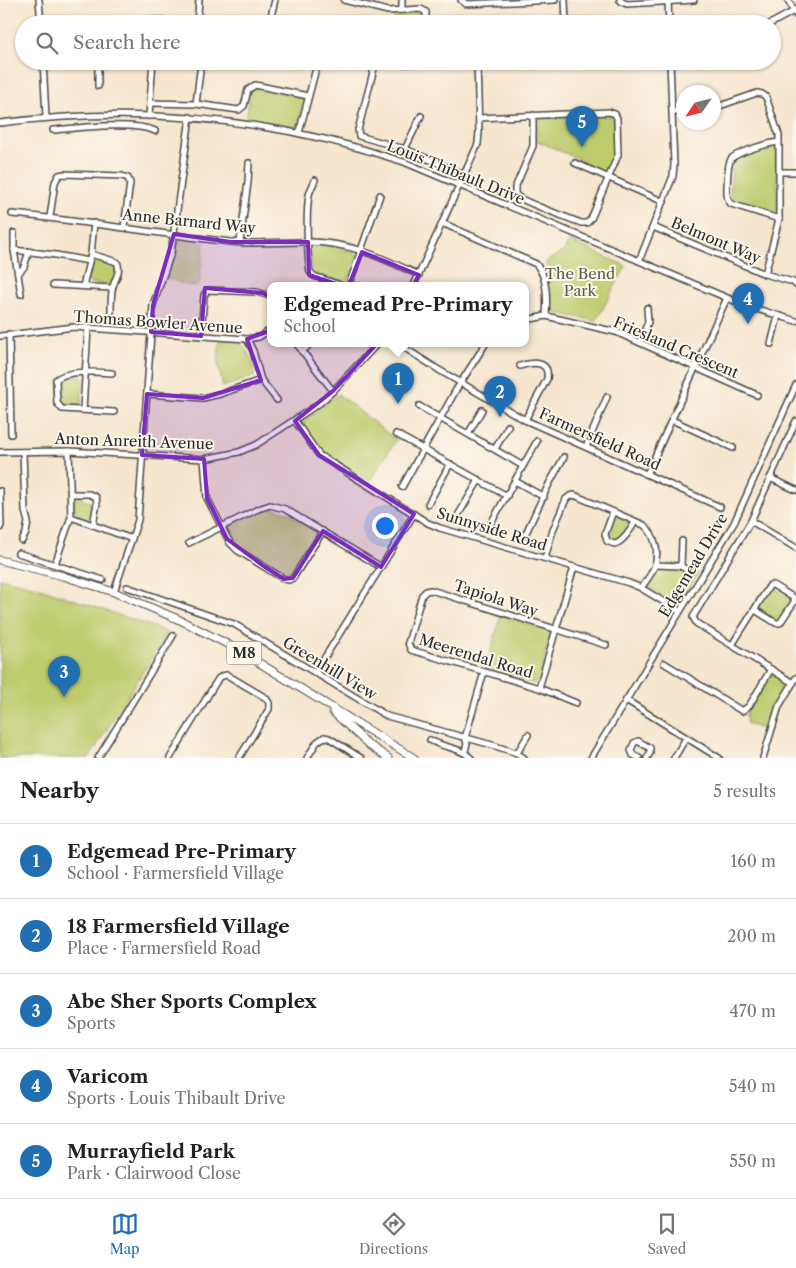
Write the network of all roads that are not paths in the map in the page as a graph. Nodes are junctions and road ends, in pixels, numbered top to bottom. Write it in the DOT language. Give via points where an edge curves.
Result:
graph roads {
  1 [pos="40,0"];
  2 [pos="199,0"];
  3 [pos="275,0"];
  4 [pos="344,0"];
  5 [pos="402,0"];
  6 [pos="461,0"];
  7 [pos="555,0"];
  8 [pos="565,0"];
  9 [pos="620,0"];
  10 [pos="694,0"];
  11 [pos="788,0"];
  12 [pos="668,1"];
  13 [pos="402,10"];
  14 [pos="795,13"];
  15 [pos="41,15"];
  16 [pos="198,15"];
  17 [pos="271,15"];
  18 [pos="426,15"];
  19 [pos="566,15"];
  20 [pos="669,15"];
  21 [pos="781,19"];
  22 [pos="43,70"];
  23 [pos="98,70"];
  24 [pos="152,70"];
  25 [pos="315,70"];
  26 [pos="374,70"];
  27 [pos="477,70"];
  28 [pos="671,70"];
  29 [pos="200,71"];
  30 [pos="98,86"];
  31 [pos="308,96"];
  32 [pos="150,103"];
  33 [pos="196,104"];
  34 [pos="721,106"];
  35 [pos="673,112"];
  36 [pos="100,114"];
  37 [pos="149,116"];
  38 [pos="421,116"];
  39 [pos="533,116"];
  40 [pos="46,117"];
  41 [pos="190,117"];
  42 [pos="479,118"];
  43 [pos="0,123"];
  44 [pos="100,126"];
  45 [pos="53,130"];
  46 [pos="155,130"];
  47 [pos="299,133"];
  48 [pos="779,142"];
  49 [pos="405,149"];
  50 [pos="248,163"];
  51 [pos="575,163"];
  52 [pos="779,172"];
  53 [pos="796,172"];
  54 [pos="465,175"];
  55 [pos="609,178"];
  56 [pos="315,180"];
  57 [pos="459,186"];
  58 [pos="380,195"];
  59 [pos="664,202"];
  60 [pos="12,214"];
  61 [pos="50,218"];
  62 [pos="779,219"];
  63 [pos="94,223"];
  64 [pos="442,223"];
  65 [pos="653,226"];
  66 [pos="124,227"];
  67 [pos="14,233"];
  68 [pos="174,234"];
  69 [pos="240,242"];
  70 [pos="308,242"];
  71 [pos="14,250"];
  72 [pos="29,251"];
  73 [pos="362,252"];
  74 [pos="91,254"];
  75 [pos="89,261"];
  76 [pos="639,261"];
  77 [pos="18,274"];
  78 [pos="418,274"];
  79 [pos="768,275"];
  80 [pos="332,282"];
  81 [pos="350,282"];
  82 [pos="415,282"];
  83 [pos="53,285"];
  84 [pos="796,285"];
  85 [pos="83,286"];
  86 [pos="112,288"];
  87 [pos="21,294"];
  88 [pos="267,295"];
  89 [pos="727,298"];
  90 [pos="647,308"];
  91 [pos="111,312"];
  92 [pos="546,316"];
  93 [pos="778,316"];
  94 [pos="529,319"];
  95 [pos="796,321"];
  96 [pos="88,328"];
  97 [pos="151,332"];
  98 [pos="267,332"];
  99 [pos="9,334"];
  100 [pos="0,336"];
  101 [pos="201,336"];
  102 [pos="247,339"];
  103 [pos="640,342"];
  104 [pos="771,344"];
  105 [pos="299,347"];
  106 [pos="307,347"];
  107 [pos="374,347"];
  108 [pos="403,347"];
  109 [pos="484,347"];
  110 [pos="302,352"];
  111 [pos="520,366"];
  112 [pos="696,367"];
  113 [pos="85,371"];
  114 [pos="112,373"];
  115 [pos="261,380"];
  116 [pos="461,383"];
  117 [pos="796,386"];
  118 [pos="334,391"];
  119 [pos="146,394"];
  120 [pos="757,395"];
  121 [pos="607,397"];
  122 [pos="277,400"];
  123 [pos="419,406"];
  124 [pos="83,410"];
  125 [pos="482,410"];
  126 [pos="114,412"];
  127 [pos="440,418"];
  128 [pos="295,420"];
  129 [pos="525,420"];
  130 [pos="672,420"];
  131 [pos="796,421"];
  132 [pos="508,426"];
  133 [pos="11,434"];
  134 [pos="396,434"];
  135 [pos="468,434"];
  136 [pos="537,441"];
  137 [pos="586,447"];
  138 [pos="424,448"];
  139 [pos="733,448"];
  140 [pos="495,450"];
  141 [pos="69,451"];
  142 [pos="0,452"];
  143 [pos="23,452"];
  144 [pos="142,455"];
  145 [pos="564,457"];
  146 [pos="204,459"];
  147 [pos="450,464"];
  148 [pos="523,466"];
  149 [pos="648,474"];
  150 [pos="770,478"];
  151 [pos="478,480"];
  152 [pos="515,481"];
  153 [pos="402,487"];
  154 [pos="796,490"];
  155 [pos="0,491"];
  156 [pos="72,494"];
  157 [pos="507,496"];
  158 [pos="544,497"];
  159 [pos="428,504"];
  160 [pos="720,506"];
  161 [pos="613,512"];
  162 [pos="414,514"];
  163 [pos="71,517"];
  164 [pos="458,517"];
  165 [pos="751,521"];
  166 [pos="635,522"];
  167 [pos="93,525"];
  168 [pos="490,525"];
  169 [pos="220,527"];
  170 [pos="0,528"];
  171 [pos="323,531"];
  172 [pos="525,535"];
  173 [pos="132,538"];
  174 [pos="22,540"];
  175 [pos="682,541"];
  176 [pos="189,543"];
  177 [pos="796,548"];
  178 [pos="18,553"];
  179 [pos="545,558"];
  180 [pos="0,560"];
  181 [pos="55,564"];
  182 [pos="655,566"];
  183 [pos="681,566"];
  184 [pos="381,567"];
  185 [pos="574,567"];
  186 [pos="688,571"];
  187 [pos="103,580"];
  188 [pos="127,587"];
  189 [pos="641,588"];
  190 [pos="428,591"];
  191 [pos="114,592"];
  192 [pos="754,610"];
  193 [pos="679,611"];
  194 [pos="556,630"];
  195 [pos="173,636"];
  196 [pos="606,644"];
  197 [pos="732,645"];
  198 [pos="664,663"];
  199 [pos="771,669"];
  200 [pos="484,672"];
  201 [pos="315,673"];
  202 [pos="795,681"];
  203 [pos="539,688"];
  204 [pos="305,690"];
  205 [pos="626,700"];
  206 [pos="576,703"];
  207 [pos="528,735"];
  208 [pos="465,738"];
  209 [pos="686,738"];
  210 [pos="430,740"];
  211 [pos="464,752"];
  212 [pos="517,754"];
  213 [pos="98,758"];
  214 [pos="170,758"];
  215 [pos="239,758"];
  216 [pos="307,758"];
  217 [pos="362,758"];
  218 [pos="388,758"];
  219 [pos="414,758"];
  220 [pos="471,758"];
  221 [pos="524,758"];
  222 [pos="590,758"];
  223 [pos="639,758"];
  224 [pos="647,758"];
  225 [pos="674,758"];
  226 [pos="719,758"];
  227 [pos="763,758"];
  1 -- 15 [label="street"];
  2 -- 16 [label="street"];
  3 -- 17 [label="street"];
  4 -- 13 [label="street" via="379,10"];
  5 -- 13 [label="street"];
  6 -- 7 [label="street" via="466,4"];
  8 -- 19 [label="street"];
  9 -- 12 [label="street" via="627,4"];
  10 -- 12 [label="street"];
  11 -- 14 [label="street"];
  12 -- 20 [label="street"];
  13 -- 18 [label="street" via="424,10"];
  14 -- 21 [label="street"];
  22 -- 40 [label="street"];
  23 -- 30 [label="street"];
  24 -- 32 [label="street"];
  25 -- 31 [label="street"];
  26 -- 49 [label="street" via="358,134"];
  27 -- 42 [label="street"];
  28 -- 35 [label="street"];
  29 -- 33 [label="street"];
  31 -- 33 [label="street" via="255,85 248,90 246,104 239,110"];
  31 -- 47 [label="street"];
  32 -- 33 [label="street"];
  32 -- 37 [label="street"];
  34 -- 48 [label="street" via="762,94 766,97"];
  35 -- 59 [label="street" via="673,176"];
  36 -- 37 [label="street, Louis Thibault Drive"];
  36 -- 40 [label="street, Louis Thibault Drive"];
  36 -- 44 [label="street"];
  37 -- 41 [label="street, Louis Thibault Drive"];
  38 -- 49 [label="street"];
  39 -- 42 [label="street"];
  39 -- 55 [label="street" via="615,114 618,155"];
  39 -- 55 [label="street" via="533,146 516,194 585,224 591,219"];
  40 -- 43 [label="street, Louis Thibault Drive"];
  41 -- 47 [label="street, Louis Thibault Drive"];
  41 -- 68 [label="street"];
  42 -- 54 [label="street" via="478,144"];
  44 -- 45 [label="street"];
  44 -- 46 [label="street"];
  47 -- 57 [label="street, Louis Thibault Drive" via="381,154"];
  48 -- 52 [label="street"];
  48 -- 62 [label="street" via="733,158 729,164 727,194 731,204"];
  49 -- 54 [label="street"];
  50 -- 69 [label="street"];
  51 -- 55 [label="street"];
  52 -- 53 [label="street"];
  52 -- 62 [label="street"];
  54 -- 57 [label="street"];
  55 -- 59 [label="street"];
  56 -- 70 [label="street" via="309,195"];
  57 -- 64 [label="street"];
  57 -- 76 [label="street, Louis Thibault Drive"];
  58 -- 73 [label="street"];
  59 -- 65 [label="street"];
  60 -- 61 [label="street, Anne Barnard Way"];
  61 -- 63 [label="street, Anne Barnard Way"];
  61 -- 66 [label="street" via="59,175 122,176 130,183"];
  62 -- 79 [label="street"];
  63 -- 66 [label="street, Anne Barnard Way"];
  63 -- 74 [label="street"];
  64 -- 78 [label="street"];
  64 -- 92 [label="street" via="536,264 546,290"];
  65 -- 76 [label="street"];
  65 -- 79 [label="street, Belmont Way"];
  66 -- 68 [label="street, Anne Barnard Way"];
  67 -- 71 [label="street"];
  68 -- 69 [label="street, Anne Barnard Way"];
  68 -- 97 [label="street" via="171,253 153,305"];
  69 -- 70 [label="street, Anne Barnard Way"];
  70 -- 73 [label="street, Anne Barnard Way" via="336,244"];
  70 -- 80 [label="street" via="312,275"];
  71 -- 72 [label="street"];
  71 -- 77 [label="street"];
  72 -- 75 [label="street"];
  72 -- 77 [label="street"];
  73 -- 78 [label="street, Anne Barnard Way"];
  73 -- 81 [label="street"];
  74 -- 75 [label="street"];
  74 -- 86 [label="street" via="118,264"];
  75 -- 85 [label="street"];
  76 -- 89 [label="street, Louis Thibault Drive"];
  77 -- 87 [label="street"];
  78 -- 82 [label="street"];
  79 -- 84 [label="street, Belmont Way"];
  83 -- 85 [label="street"];
  85 -- 86 [label="street"];
  86 -- 91 [label="street"];
  88 -- 101 [label="street" via="208,290 204,295"];
  89 -- 93 [label="street, Louis Thibault Drive"];
  89 -- 112 [label="street"];
  90 -- 103 [label="street" via="648,322"];
  92 -- 94 [label="street, Friesland Crescent"];
  92 -- 103 [label="street, Friesland Crescent" via="607,330"];
  93 -- 95 [label="street, Louis Thibault Drive"];
  93 -- 104 [label="street"];
  96 -- 97 [label="street, Thomas Bowler Avenue"];
  96 -- 99 [label="street, Thomas Bowler Avenue"];
  96 -- 113 [label="street"];
  97 -- 101 [label="street, Thomas Bowler Avenue"];
  97 -- 119 [label="street"];
  98 -- 102 [label="street"];
  99 -- 100 [label="street, Thomas Bowler Avenue"];
  99 -- 133 [label="street"];
  101 -- 102 [label="street, Thomas Bowler Avenue"];
  102 -- 115 [label="street, Thomas Bowler Avenue"];
  103 -- 112 [label="street, Friesland Crescent"];
  105 -- 110 [label="street"];
  106 -- 110 [label="street"];
  107 -- 118 [label="street, Anton Anreith Avenue"];
  108 -- 116 [label="street, Farmersfield Road"];
  109 -- 116 [label="street"];
  110 -- 118 [label="street"];
  111 -- 129 [label="street" via="536,362 547,372 547,379"];
  112 -- 120 [label="street, Friesland Crescent"];
  112 -- 130 [label="street"];
  113 -- 114 [label="street"];
  113 -- 124 [label="street"];
  113 -- 124 [label="street" via="60,376 56,384 59,407"];
  115 -- 119 [label="street" via="204,398"];
  115 -- 122 [label="street, Thomas Bowler Avenue"];
  116 -- 127 [label="street"];
  116 -- 129 [label="street, Farmersfield Road"];
  117 -- 193 [label="street, Edgemead Drive" via="734,523"];
  118 -- 128 [label="street, Anton Anreith Avenue"];
  119 -- 144 [label="street"];
  121 -- 137 [label="street"];
  123 -- 127 [label="street"];
  124 -- 126 [label="street"];
  125 -- 135 [label="street"];
  127 -- 135 [label="street"];
  127 -- 138 [label="street"];
  128 -- 146 [label="street, Anton Anreith Avenue" via="256,445"];
  128 -- 162 [label="street, Sunnyside Road" via="319,455"];
  129 -- 137 [label="street, Farmersfield Road"];
  130 -- 139 [label="street"];
  130 -- 149 [label="street"];
  131 -- 150 [label="street, Edgemead Drive"];
  132 -- 140 [label="street"];
  134 -- 138 [label="street"];
  135 -- 140 [label="street"];
  136 -- 148 [label="street"];
  137 -- 149 [label="street, Farmersfield Road"];
  138 -- 147 [label="street"];
  138 -- 153 [label="street"];
  140 -- 148 [label="street"];
  141 -- 143 [label="street, Anton Anreith Avenue"];
  141 -- 144 [label="street, Anton Anreith Avenue"];
  141 -- 156 [label="street"];
  142 -- 143 [label="street, Anton Anreith Avenue"];
  143 -- 174 [label="street" via="28,522"];
  144 -- 146 [label="street, Anton Anreith Avenue"];
  144 -- 173 [label="street" via="138,520"];
  145 -- 158 [label="street"];
  146 -- 169 [label="street" via="206,498"];
  147 -- 151 [label="street"];
  147 -- 159 [label="street"];
  148 -- 152 [label="street"];
  149 -- 160 [label="street, Farmersfield Road"];
  150 -- 154 [label="street"];
  150 -- 165 [label="street, Edgemead Drive"];
  151 -- 157 [label="street"];
  151 -- 164 [label="street"];
  152 -- 157 [label="street"];
  152 -- 158 [label="street"];
  155 -- 170 [label="street"];
  156 -- 163 [label="street"];
  156 -- 167 [label="street" via="96,497"];
  157 -- 168 [label="street"];
  158 -- 172 [label="street"];
  161 -- 166 [label="street"];
  161 -- 166 [label="street" via="604,534 613,544 629,532"];
  161 -- 179 [label="street" via="574,495 568,497"];
  162 -- 179 [label="street, Sunnyside Road" via="436,527"];
  162 -- 184 [label="street"];
  163 -- 167 [label="street"];
  163 -- 181 [label="street"];
  165 -- 177 [label="street"];
  165 -- 197 [label="street, Edgemead Drive" via="694,615 696,623"];
  166 -- 182 [label="street" via="647,528 652,535"];
  167 -- 173 [label="street"];
  169 -- 171 [label="street" via="270,505 285,509"];
  169 -- 171 [label="street" via="237,550 287,580 295,576"];
  169 -- 176 [label="street"];
  171 -- 184 [label="street"];
  173 -- 191 [label="street"];
  175 -- 183 [label="street"];
  178 -- 181 [label="street"];
  179 -- 185 [label="street, Sunnyside Road"];
  180 -- 191 [label="main road, M8"];
  181 -- 187 [label="street"];
  182 -- 183 [label="street"];
  182 -- 189 [label="street"];
  183 -- 186 [label="street"];
  184 -- 201 [label="street"];
  185 -- 189 [label="street, Sunnyside Road"];
  185 -- 194 [label="street"];
  188 -- 201 [label="street, Greenhill View" via="234,624"];
  189 -- 193 [label="street, Sunnyside Road"];
  190 -- 194 [label="street, Tapiola Way"];
  190 -- 200 [label="street, Meerendal Road" via="422,595 409,648"];
  191 -- 204 [label="main road, M8" via="210,634"];
  192 -- 192 [label="street" via="772,584 794,598 780,623"];
  192 -- 197 [label="street"];
  193 -- 205 [label="street, Edgemead Drive"];
  194 -- 196 [label="street, Tapiola Way"];
  194 -- 203 [label="street"];
  195 -- 213 [label="street"];
  197 -- 199 [label="street"];
  198 -- 199 [label="street" via="742,711 749,706"];
  199 -- 202 [label="street"];
  200 -- 203 [label="street, Meerendal Road"];
  200 -- 208 [label="street"];
  201 -- 208 [label="street, Greenhill View" via="386,716"];
  202 -- 227 [label="street" via="779,706"];
  203 -- 206 [label="street, Meerendal Road"];
  204 -- 218 [label="main road, M8"];
  204 -- 219 [label="main road, M8"];
  205 -- 209 [label="street"];
  205 -- 222 [label="street, Edgemead Drive"];
  207 -- 212 [label="street"];
  208 -- 211 [label="street"];
  208 -- 212 [label="street, Greenhill View"];
  209 -- 225 [label="street"];
  209 -- 226 [label="street"];
  210 -- 211 [label="street"];
  211 -- 220 [label="street"];
  212 -- 221 [label="street, Greenhill View"];
  214 -- 215 [label="street" via="218,680 227,675 269,703 269,709"];
  216 -- 217 [label="street" via="322,738 329,738"];
  223 -- 224 [label="street" via="631,750 638,741 650,748"];
}
